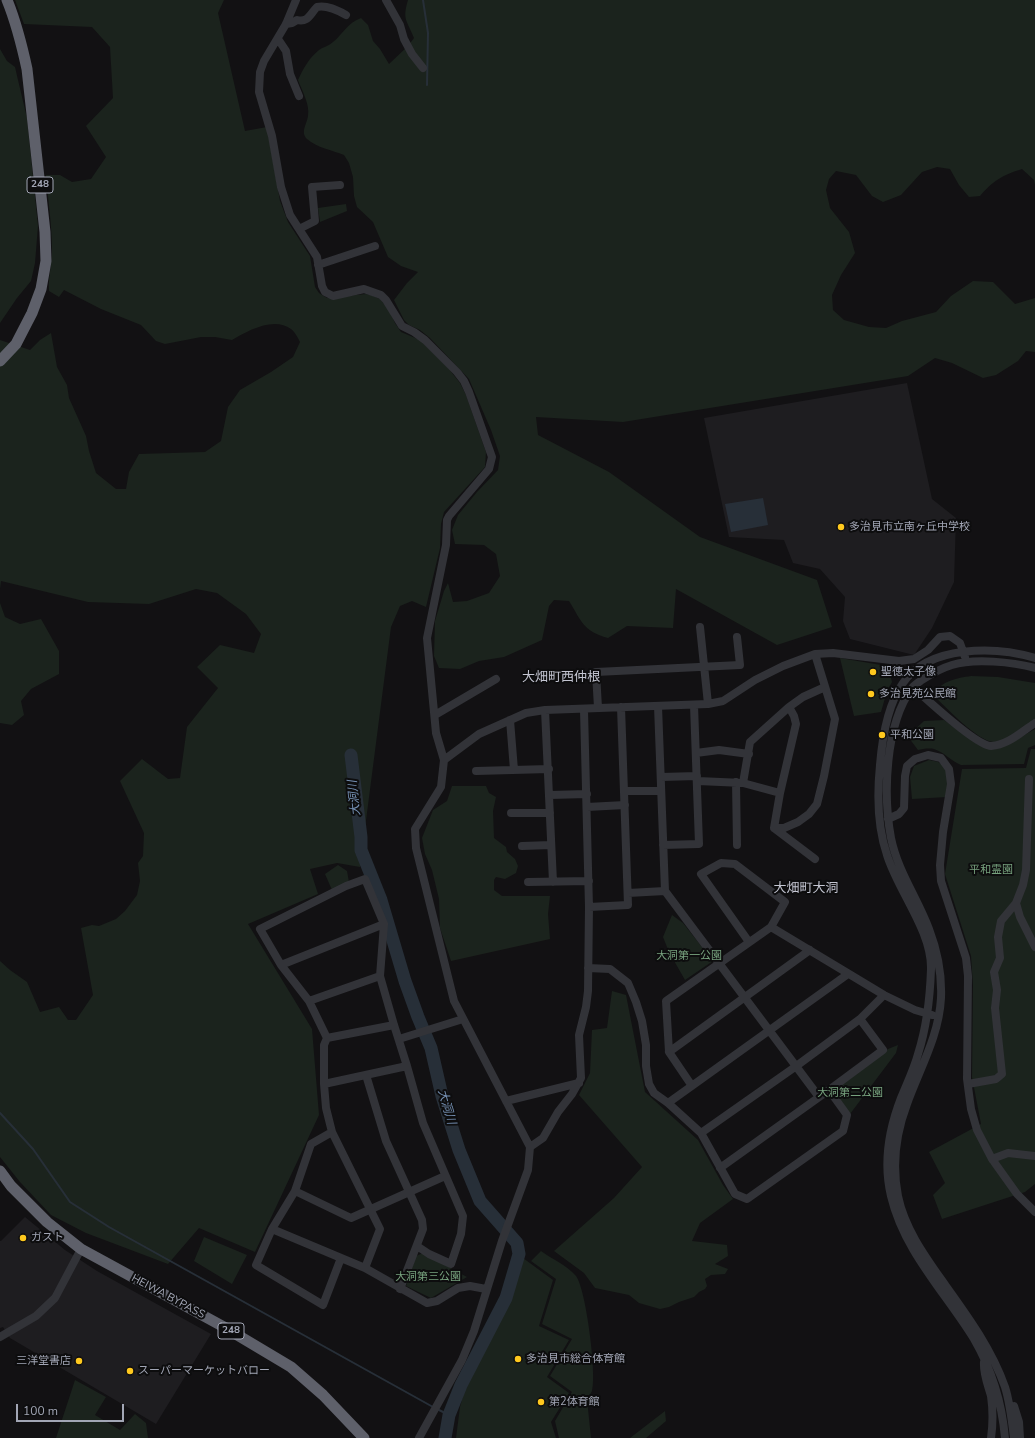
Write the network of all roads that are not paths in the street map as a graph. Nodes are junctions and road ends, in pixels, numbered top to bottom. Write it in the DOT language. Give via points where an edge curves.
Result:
graph roads {
  1 [pos="7,0"];
  2 [pos="296,0"];
  3 [pos="386,0"];
  4 [pos="346,14"];
  5 [pos="286,24"];
  6 [pos="278,40"];
  7 [pos="423,68"];
  8 [pos="299,96"];
  9 [pos="340,185"];
  10 [pos="299,229"];
  11 [pos="375,246"];
  12 [pos="318,265"];
  13 [pos="0,361"];
  14 [pos="700,627"];
  15 [pos="737,637"];
  16 [pos="963,652"];
  17 [pos="816,654"];
  18 [pos="1035,658"];
  19 [pos="967,662"];
  20 [pos="704,667"];
  21 [pos="1035,668"];
  22 [pos="496,679"];
  23 [pos="825,687"];
  24 [pos="912,687"];
  25 [pos="708,704"];
  26 [pos="694,705"];
  27 [pos="658,706"];
  28 [pos="621,707"];
  29 [pos="789,707"];
  30 [pos="598,708"];
  31 [pos="546,710"];
  32 [pos="584,710"];
  33 [pos="434,715"];
  34 [pos="510,720"];
  35 [pos="1035,723"];
  36 [pos="696,753"];
  37 [pos="749,754"];
  38 [pos="444,760"];
  39 [pos="549,769"];
  40 [pos="514,770"];
  41 [pos="476,771"];
  42 [pos="661,777"];
  43 [pos="698,778"];
  44 [pos="1029,779"];
  45 [pos="739,782"];
  46 [pos="624,791"];
  47 [pos="661,791"];
  48 [pos="780,793"];
  49 [pos="586,794"];
  50 [pos="550,795"];
  51 [pos="625,805"];
  52 [pos="587,807"];
  53 [pos="550,812"];
  54 [pos="511,813"];
  55 [pos="888,819"];
  56 [pos="774,828"];
  57 [pos="551,845"];
  58 [pos="663,845"];
  59 [pos="737,845"];
  60 [pos="522,846"];
  61 [pos="815,859"];
  62 [pos="1035,869"];
  63 [pos="1026,870"];
  64 [pos="589,881"];
  65 [pos="528,882"];
  66 [pos="553,882"];
  67 [pos="665,891"];
  68 [pos="628,893"];
  69 [pos="1016,902"];
  70 [pos="590,907"];
  71 [pos="384,924"];
  72 [pos="771,927"];
  73 [pos="750,942"];
  74 [pos="1035,948"];
  75 [pos="810,950"];
  76 [pos="719,963"];
  77 [pos="281,965"];
  78 [pos="588,968"];
  79 [pos="848,974"];
  80 [pos="380,976"];
  81 [pos="884,995"];
  82 [pos="744,997"];
  83 [pos="309,1001"];
  84 [pos="928,1014"];
  85 [pos="939,1017"];
  86 [pos="463,1019"];
  87 [pos="860,1019"];
  88 [pos="394,1025"];
  89 [pos="769,1031"];
  90 [pos="327,1038"];
  91 [pos="399,1039"];
  92 [pos="669,1052"];
  93 [pos="407,1066"];
  94 [pos="795,1067"];
  95 [pos="366,1075"];
  96 [pos="579,1083"];
  97 [pos="324,1084"];
  98 [pos="968,1084"];
  99 [pos="692,1086"];
  100 [pos="829,1090"];
  101 [pos="819,1098"];
  102 [pos="506,1101"];
  103 [pos="668,1103"];
  104 [pos="332,1132"];
  105 [pos="701,1133"];
  106 [pos="530,1147"];
  107 [pos="1035,1156"];
  108 [pos="992,1159"];
  109 [pos="720,1168"];
  110 [pos="0,1171"];
  111 [pos="445,1176"];
  112 [pos="295,1191"];
  113 [pos="409,1192"];
  114 [pos="370,1210"];
  115 [pos="1035,1212"];
  116 [pos="272,1229"];
  117 [pos="417,1246"];
  118 [pos="81,1249"];
  119 [pos="341,1258"];
  120 [pos="365,1268"];
  121 [pos="400,1289"];
  122 [pos="486,1289"];
  123 [pos="0,1336"];
  124 [pos="984,1359"];
  125 [pos="994,1360"];
  126 [pos="364,1438"];
  127 [pos="419,1438"];
  128 [pos="991,1438"];
  129 [pos="1005,1438"];
  130 [pos="1014,1438"];
  131 [pos="1020,1438"];
  1 -- 13 [label="highway, 248" via="22,44 27,69 46,232 46,261 41,289 32,313 16,344"];
  2 -- 5 [label="street"];
  3 -- 7 [label="street" via="412,54"];
  4 -- 5 [label="street" via="323,6 317,7 302,22 296,20"];
  5 -- 6 [label="street"];
  6 -- 8 [label="street" via="286,51 290,74"];
  6 -- 10 [label="street" via="260,72 260,92 272,136 281,186 290,215"];
  9 -- 10 [label="street" via="312,187 314,221"];
  10 -- 12 [label="street" via="317,257"];
  11 -- 12 [label="street"];
  12 -- 33 [label="street" via="325,292 333,296 364,289 381,295 402,326 425,340 458,372 469,392 492,457 489,469 447,520 446,545 427,638"];
  14 -- 20 [label="street"];
  15 -- 20 [label="street" via="740,665"];
  16 -- 17 [label="street" via="960,642 950,636 940,637 914,660 899,661 833,653"];
  16 -- 18 [label="street" via="996,650"];
  16 -- 19 [label="street"];
  16 -- 84 [label="street" via="926,663 911,673 902,684 893,702 887,724 879,772 879,815 886,853 894,875 920,925 931,965"];
  17 -- 23 [label="street"];
  17 -- 25 [label="street" via="783,666 723,700"];
  19 -- 21 [label="street" via="1020,664"];
  19 -- 24 [label="street" via="928,675"];
  20 -- 25 [label="street"];
  20 -- 30 [label="street" via="596,672"];
  22 -- 33 [label="street"];
  23 -- 29 [label="street"];
  23 -- 56 [label="street" via="835,719 817,804 798,822 784,828"];
  24 -- 35 [label="street" via="970,735 990,746 1009,741"];
  24 -- 55 [label="street" via="902,706 890,752 886,784"];
  25 -- 26 [label="street"];
  26 -- 27 [label="street"];
  26 -- 36 [label="street"];
  27 -- 28 [label="street"];
  27 -- 42 [label="street"];
  28 -- 30 [label="street"];
  28 -- 46 [label="street"];
  29 -- 37 [label="street" via="750,742"];
  29 -- 48 [label="street" via="796,724"];
  30 -- 32 [label="street"];
  31 -- 32 [label="street"];
  31 -- 34 [label="street" via="526,713"];
  31 -- 39 [label="street"];
  32 -- 49 [label="street"];
  33 -- 38 [label="street"];
  34 -- 38 [label="street" via="479,734"];
  34 -- 40 [label="street"];
  36 -- 37 [label="street" via="719,750"];
  36 -- 43 [label="street"];
  37 -- 45 [label="street"];
  38 -- 86 [label="street" via="441,786 415,829 416,848 454,1001"];
  39 -- 40 [label="street"];
  39 -- 50 [label="street"];
  40 -- 41 [label="street"];
  42 -- 43 [label="street"];
  42 -- 47 [label="street"];
  43 -- 45 [label="street"];
  43 -- 58 [label="street" via="699,844"];
  44 -- 63 [label="street"];
  45 -- 48 [label="street"];
  45 -- 59 [label="street"];
  46 -- 47 [label="street"];
  46 -- 51 [label="street"];
  47 -- 58 [label="street"];
  48 -- 56 [label="street"];
  49 -- 50 [label="street"];
  49 -- 52 [label="street"];
  50 -- 53 [label="street"];
  51 -- 52 [label="street"];
  51 -- 68 [label="street"];
  52 -- 64 [label="street"];
  53 -- 54 [label="street"];
  53 -- 57 [label="street"];
  55 -- 85 [label="street" via="903,876 929,928 936,950 941,996"];
  55 -- 98 [label="street" via="899,814 904,808 907,766 915,758 928,755 941,758 949,769 952,784 943,832 941,881 966,958"];
  56 -- 61 [label="street"];
  57 -- 60 [label="street"];
  57 -- 66 [label="street"];
  58 -- 67 [label="street"];
  62 -- 63 [label="street"];
  63 -- 69 [label="street"];
  64 -- 66 [label="street"];
  64 -- 70 [label="street"];
  65 -- 66 [label="street"];
  67 -- 68 [label="street"];
  67 -- 76 [label="street"];
  68 -- 70 [label="street" via="628,905"];
  69 -- 74 [label="street" via="1020,917"];
  69 -- 98 [label="street" via="1001,921 998,937 1000,958 994,972 1002,1074 996,1079"];
  70 -- 78 [label="street"];
  71 -- 77 [label="street"];
  71 -- 77 [label="street" via="365,879 346,886 260,929"];
  71 -- 80 [label="street"];
  72 -- 73 [label="street"];
  72 -- 73 [label="street" via="785,902 735,864 721,863 701,874"];
  72 -- 75 [label="street"];
  73 -- 76 [label="street"];
  75 -- 79 [label="street"];
  75 -- 82 [label="street"];
  76 -- 82 [label="street"];
  76 -- 92 [label="street" via="666,1002"];
  77 -- 83 [label="street"];
  78 -- 96 [label="street" via="586,1007 579,1035 582,1078"];
  78 -- 103 [label="street" via="610,969 628,983 642,1021 649,1084 654,1093"];
  79 -- 81 [label="street"];
  79 -- 89 [label="street"];
  80 -- 83 [label="street"];
  80 -- 88 [label="street"];
  81 -- 84 [label="street"];
  81 -- 87 [label="street"];
  82 -- 89 [label="street"];
  82 -- 92 [label="street"];
  83 -- 90 [label="street"];
  84 -- 85 [label="street"];
  84 -- 124 [label="street" via="918,1056 890,1135 887,1154 890,1193 896,1215 916,1255"];
  85 -- 125 [label="street" via="934,1038 907,1104 897,1138 895,1158 898,1197 915,1239"];
  86 -- 91 [label="street"];
  86 -- 102 [label="street"];
  87 -- 94 [label="street"];
  87 -- 100 [label="street" via="883,1050"];
  88 -- 90 [label="street"];
  88 -- 91 [label="street"];
  89 -- 94 [label="street"];
  89 -- 99 [label="street"];
  90 -- 97 [label="street" via="324,1045"];
  91 -- 93 [label="street"];
  92 -- 99 [label="street"];
  93 -- 95 [label="street"];
  93 -- 111 [label="street" via="423,1123"];
  94 -- 101 [label="street"];
  94 -- 105 [label="street"];
  95 -- 97 [label="street"];
  95 -- 113 [label="street" via="386,1141"];
  96 -- 102 [label="street"];
  96 -- 106 [label="street" via="543,1138"];
  97 -- 104 [label="street"];
  98 -- 108 [label="street" via="977,1130"];
  99 -- 103 [label="street"];
  100 -- 101 [label="street"];
  100 -- 109 [label="street" via="847,1115 843,1131 746,1199 735,1194"];
  101 -- 109 [label="street"];
  102 -- 106 [label="street"];
  103 -- 105 [label="street"];
  104 -- 112 [label="street" via="311,1144"];
  104 -- 114 [label="street"];
  105 -- 109 [label="street"];
  106 -- 122 [label="street" via="528,1170"];
  107 -- 108 [label="street" via="1008,1153"];
  108 -- 115 [label="street" via="1017,1194"];
  110 -- 118 [label="highway, 248" via="11,1186 47,1222"];
  111 -- 113 [label="street"];
  111 -- 117 [label="street" via="463,1216 461,1234 451,1264"];
  112 -- 114 [label="street" via="351,1218"];
  112 -- 116 [label="street"];
  113 -- 114 [label="street"];
  113 -- 117 [label="street" via="422,1220 423,1229"];
  114 -- 120 [label="street" via="380,1229"];
  116 -- 119 [label="street"];
  116 -- 119 [label="street" via="256,1265 323,1306"];
  117 -- 121 [label="street"];
  118 -- 123 [label="street" via="55,1298 36,1316"];
  118 -- 126 [label="highway, HEIWA BYPASS / 248" via="224,1327 291,1367 323,1395"];
  119 -- 120 [label="street"];
  120 -- 121 [label="street"];
  121 -- 122 [label="street" via="426,1302 437,1301 458,1288 470,1286"];
  122 -- 127 [label="street" via="474,1331 462,1360"];
  124 -- 128 [label="street" via="983,1371 991,1398"];
  124 -- 129 [label="street" via="996,1388"];
  125 -- 130 [label="street" via="1005,1389"];
  125 -- 131 [label="street" via="1008,1387 1019,1422"];
}
